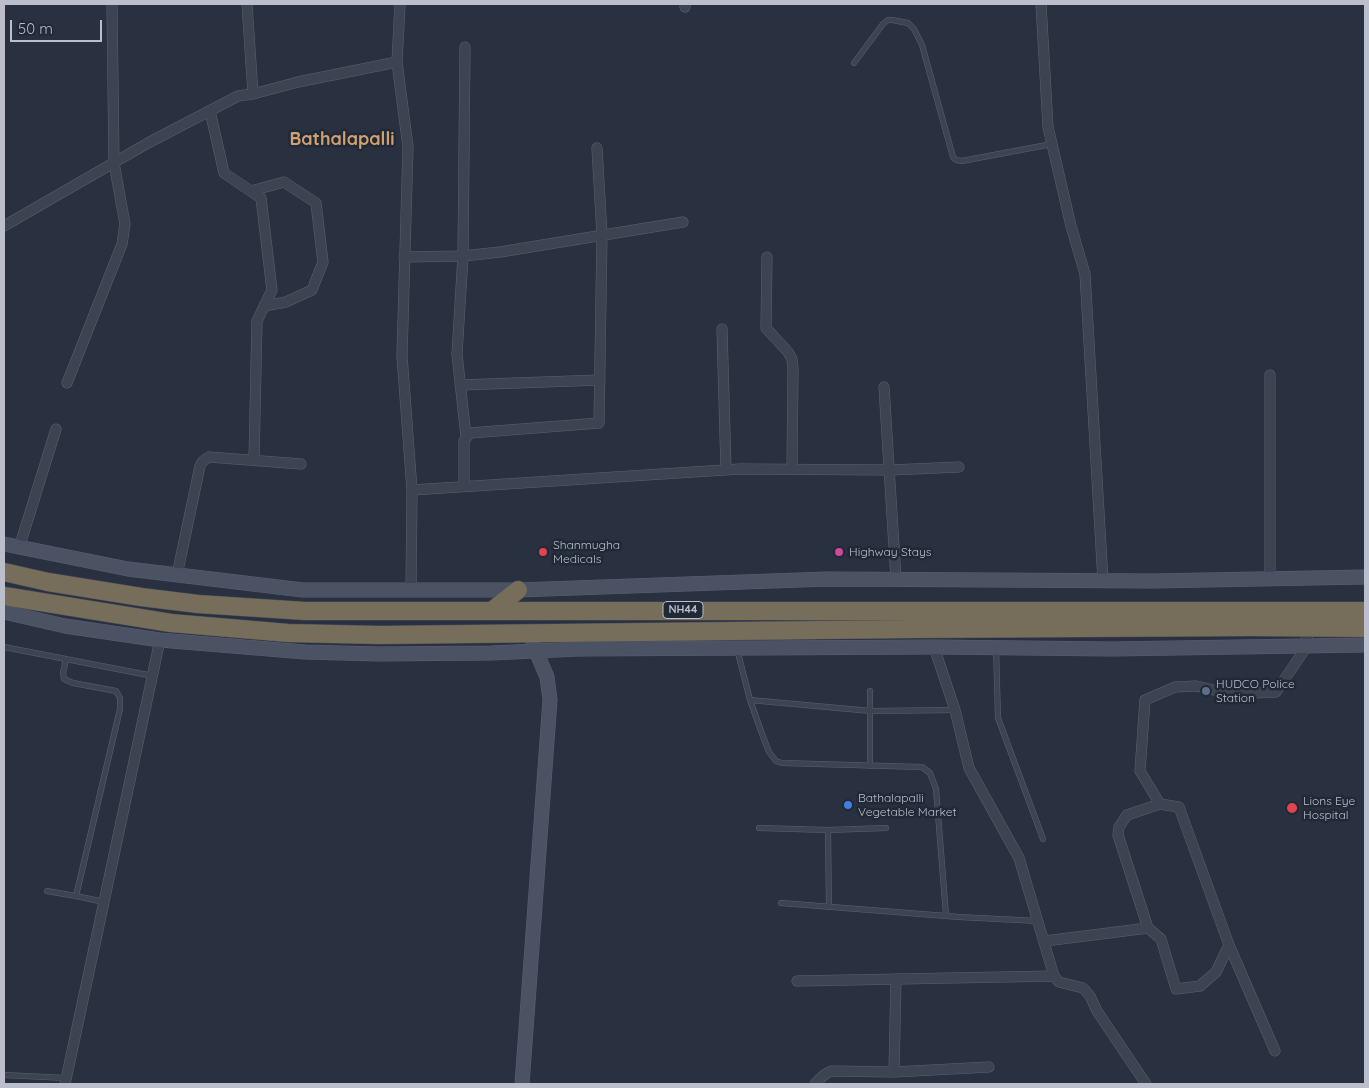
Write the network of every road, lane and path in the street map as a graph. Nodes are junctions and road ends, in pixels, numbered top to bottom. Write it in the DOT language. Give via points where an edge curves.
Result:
graph roads {
  1 [pos="112,4"];
  2 [pos="247,4"];
  3 [pos="400,4"];
  4 [pos="1041,4"];
  5 [pos="465,47"];
  6 [pos="397,62"];
  7 [pos="854,63"];
  8 [pos="252,94"];
  9 [pos="210,111"];
  10 [pos="1052,144"];
  11 [pos="597,148"];
  12 [pos="114,162"];
  13 [pos="251,191"];
  14 [pos="683,222"];
  15 [pos="4,226"];
  16 [pos="602,235"];
  17 [pos="463,256"];
  18 [pos="767,256"];
  19 [pos="404,257"];
  20 [pos="264,306"];
  21 [pos="722,329"];
  22 [pos="1270,375"];
  23 [pos="600,380"];
  24 [pos="67,383"];
  25 [pos="460,385"];
  26 [pos="884,388"];
  27 [pos="56,429"];
  28 [pos="466,437"];
  29 [pos="254,460"];
  30 [pos="300,464"];
  31 [pos="959,467"];
  32 [pos="792,469"];
  33 [pos="726,470"];
  34 [pos="890,470"];
  35 [pos="464,486"];
  36 [pos="412,490"];
  37 [pos="4,544"];
  38 [pos="19,548"];
  39 [pos="4,572"];
  40 [pos="177,575"];
  41 [pos="1365,577"];
  42 [pos="896,579"];
  43 [pos="1270,579"];
  44 [pos="1103,581"];
  45 [pos="411,590"];
  46 [pos="518,590"];
  47 [pos="4,596"];
  48 [pos="493,610"];
  49 [pos="1365,611"];
  50 [pos="4,612"];
  51 [pos="1365,628"];
  52 [pos="526,632"];
  53 [pos="1307,637"];
  54 [pos="160,640"];
  55 [pos="1365,645"];
  56 [pos="934,647"];
  57 [pos="5,648"];
  58 [pos="996,648"];
  59 [pos="737,649"];
  60 [pos="537,651"];
  61 [pos="4,656"];
  62 [pos="66,659"];
  63 [pos="153,676"];
  64 [pos="870,691"];
  65 [pos="750,700"];
  66 [pos="955,710"];
  67 [pos="870,711"];
  68 [pos="870,766"];
  69 [pos="1160,804"];
  70 [pos="759,828"];
  71 [pos="886,828"];
  72 [pos="828,830"];
  73 [pos="1043,839"];
  74 [pos="47,891"];
  75 [pos="76,896"];
  76 [pos="104,902"];
  77 [pos="781,903"];
  78 [pos="829,907"];
  79 [pos="946,915"];
  80 [pos="1039,921"];
  81 [pos="1148,928"];
  82 [pos="1045,941"];
  83 [pos="1229,945"];
  84 [pos="1054,976"];
  85 [pos="896,979"];
  86 [pos="797,981"];
  87 [pos="1275,1051"];
  88 [pos="989,1067"];
  89 [pos="894,1072"];
  90 [pos="4,1075"];
  91 [pos="66,1081"];
  92 [pos="522,1084"];
  93 [pos="815,1084"];
  94 [pos="1146,1084"];
  1 -- 12 [label="street"];
  2 -- 8 [label="street"];
  3 -- 6 [label="street"];
  4 -- 10 [label="street" via="1048,128"];
  5 -- 17 [label="street"];
  6 -- 8 [label="street"];
  6 -- 19 [label="street" via="408,147"];
  7 -- 10 [label="lane" via="888,20 908,23 922,45 953,158 962,161"];
  8 -- 9 [label="street" via="238,96"];
  9 -- 12 [label="street"];
  9 -- 13 [label="street" via="224,173"];
  10 -- 44 [label="street" via="1085,274"];
  11 -- 16 [label="street"];
  12 -- 15 [label="street"];
  12 -- 24 [label="street" via="124,224 122,244"];
  13 -- 20 [label="street" via="261,198 272,290"];
  13 -- 20 [label="street" via="284,182 316,203 322,262 312,290 286,302"];
  14 -- 16 [label="street"];
  16 -- 17 [label="street"];
  16 -- 23 [label="street"];
  17 -- 19 [label="street"];
  17 -- 25 [label="street" via="457,354"];
  18 -- 32 [label="street" via="766,328 792,359"];
  19 -- 36 [label="street" via="402,356"];
  20 -- 29 [label="street" via="256,321"];
  21 -- 33 [label="street"];
  22 -- 43 [label="street"];
  23 -- 25 [label="street"];
  23 -- 28 [label="street" via="599,422 470,433"];
  25 -- 28 [label="street"];
  26 -- 34 [label="street"];
  27 -- 38 [label="street"];
  28 -- 35 [label="street"];
  29 -- 30 [label="street"];
  29 -- 40 [label="street" via="209,457 201,463"];
  31 -- 34 [label="street"];
  32 -- 33 [label="street"];
  32 -- 34 [label="street"];
  33 -- 35 [label="street"];
  34 -- 42 [label="street"];
  35 -- 36 [label="street"];
  36 -- 45 [label="street"];
  37 -- 38 [label="street"];
  38 -- 40 [label="street"];
  39 -- 48 [label="highway, NH44" via="141,598 198,604 305,611"];
  40 -- 45 [label="street" via="303,590"];
  41 -- 43 [label="street"];
  42 -- 44 [label="street"];
  42 -- 46 [label="street"];
  43 -- 44 [label="street"];
  45 -- 46 [label="street"];
  46 -- 48 [label="highway"];
  47 -- 52 [label="highway, NH44" via="170,623 253,630 380,635"];
  48 -- 49 [label="highway, NH44"];
  50 -- 54 [label="street" via="65,626"];
  51 -- 53 [label="highway, NH44"];
  52 -- 53 [label="highway, NH44" via="1252,627"];
  52 -- 60 [label="street"];
  53 -- 55 [label="street"];
  53 -- 58 [label="street" via="1112,650"];
  53 -- 69 [label="street" via="1276,692 1231,694 1196,686 1175,687 1145,700 1140,771"];
  54 -- 60 [label="street" via="305,652"];
  54 -- 63 [label="street"];
  56 -- 58 [label="street"];
  56 -- 59 [label="street"];
  56 -- 66 [label="street"];
  57 -- 61 [label="lane"];
  57 -- 62 [label="lane"];
  58 -- 73 [label="lane" via="998,718"];
  59 -- 60 [label="street"];
  59 -- 65 [label="lane"];
  60 -- 92 [label="street" via="548,677 550,700"];
  62 -- 63 [label="lane"];
  62 -- 75 [label="lane" via="64,678 72,683 116,691 120,698"];
  63 -- 76 [label="street"];
  64 -- 67 [label="lane"];
  65 -- 67 [label="lane"];
  65 -- 68 [label="lane" via="769,752 776,761 782,764"];
  66 -- 67 [label="lane"];
  66 -- 80 [label="street" via="969,768 1019,858"];
  67 -- 68 [label="lane"];
  68 -- 79 [label="lane" via="922,767 934,780"];
  69 -- 81 [label="street" via="1127,815 1118,835"];
  69 -- 83 [label="street" via="1179,807"];
  70 -- 72 [label="lane"];
  71 -- 72 [label="lane"];
  72 -- 78 [label="lane"];
  74 -- 75 [label="lane"];
  75 -- 76 [label="lane"];
  76 -- 91 [label="street"];
  77 -- 78 [label="lane"];
  78 -- 79 [label="lane"];
  79 -- 80 [label="lane"];
  80 -- 82 [label="street"];
  81 -- 82 [label="street"];
  81 -- 83 [label="street" via="1161,939 1176,989 1200,986 1216,972"];
  82 -- 84 [label="street"];
  83 -- 87 [label="street"];
  84 -- 85 [label="street"];
  84 -- 94 [label="street" via="1059,982 1083,988 1090,996"];
  85 -- 86 [label="street"];
  85 -- 89 [label="street"];
  88 -- 89 [label="street"];
  89 -- 93 [label="street" via="832,1071"];
  90 -- 91 [label="lane"];
}
